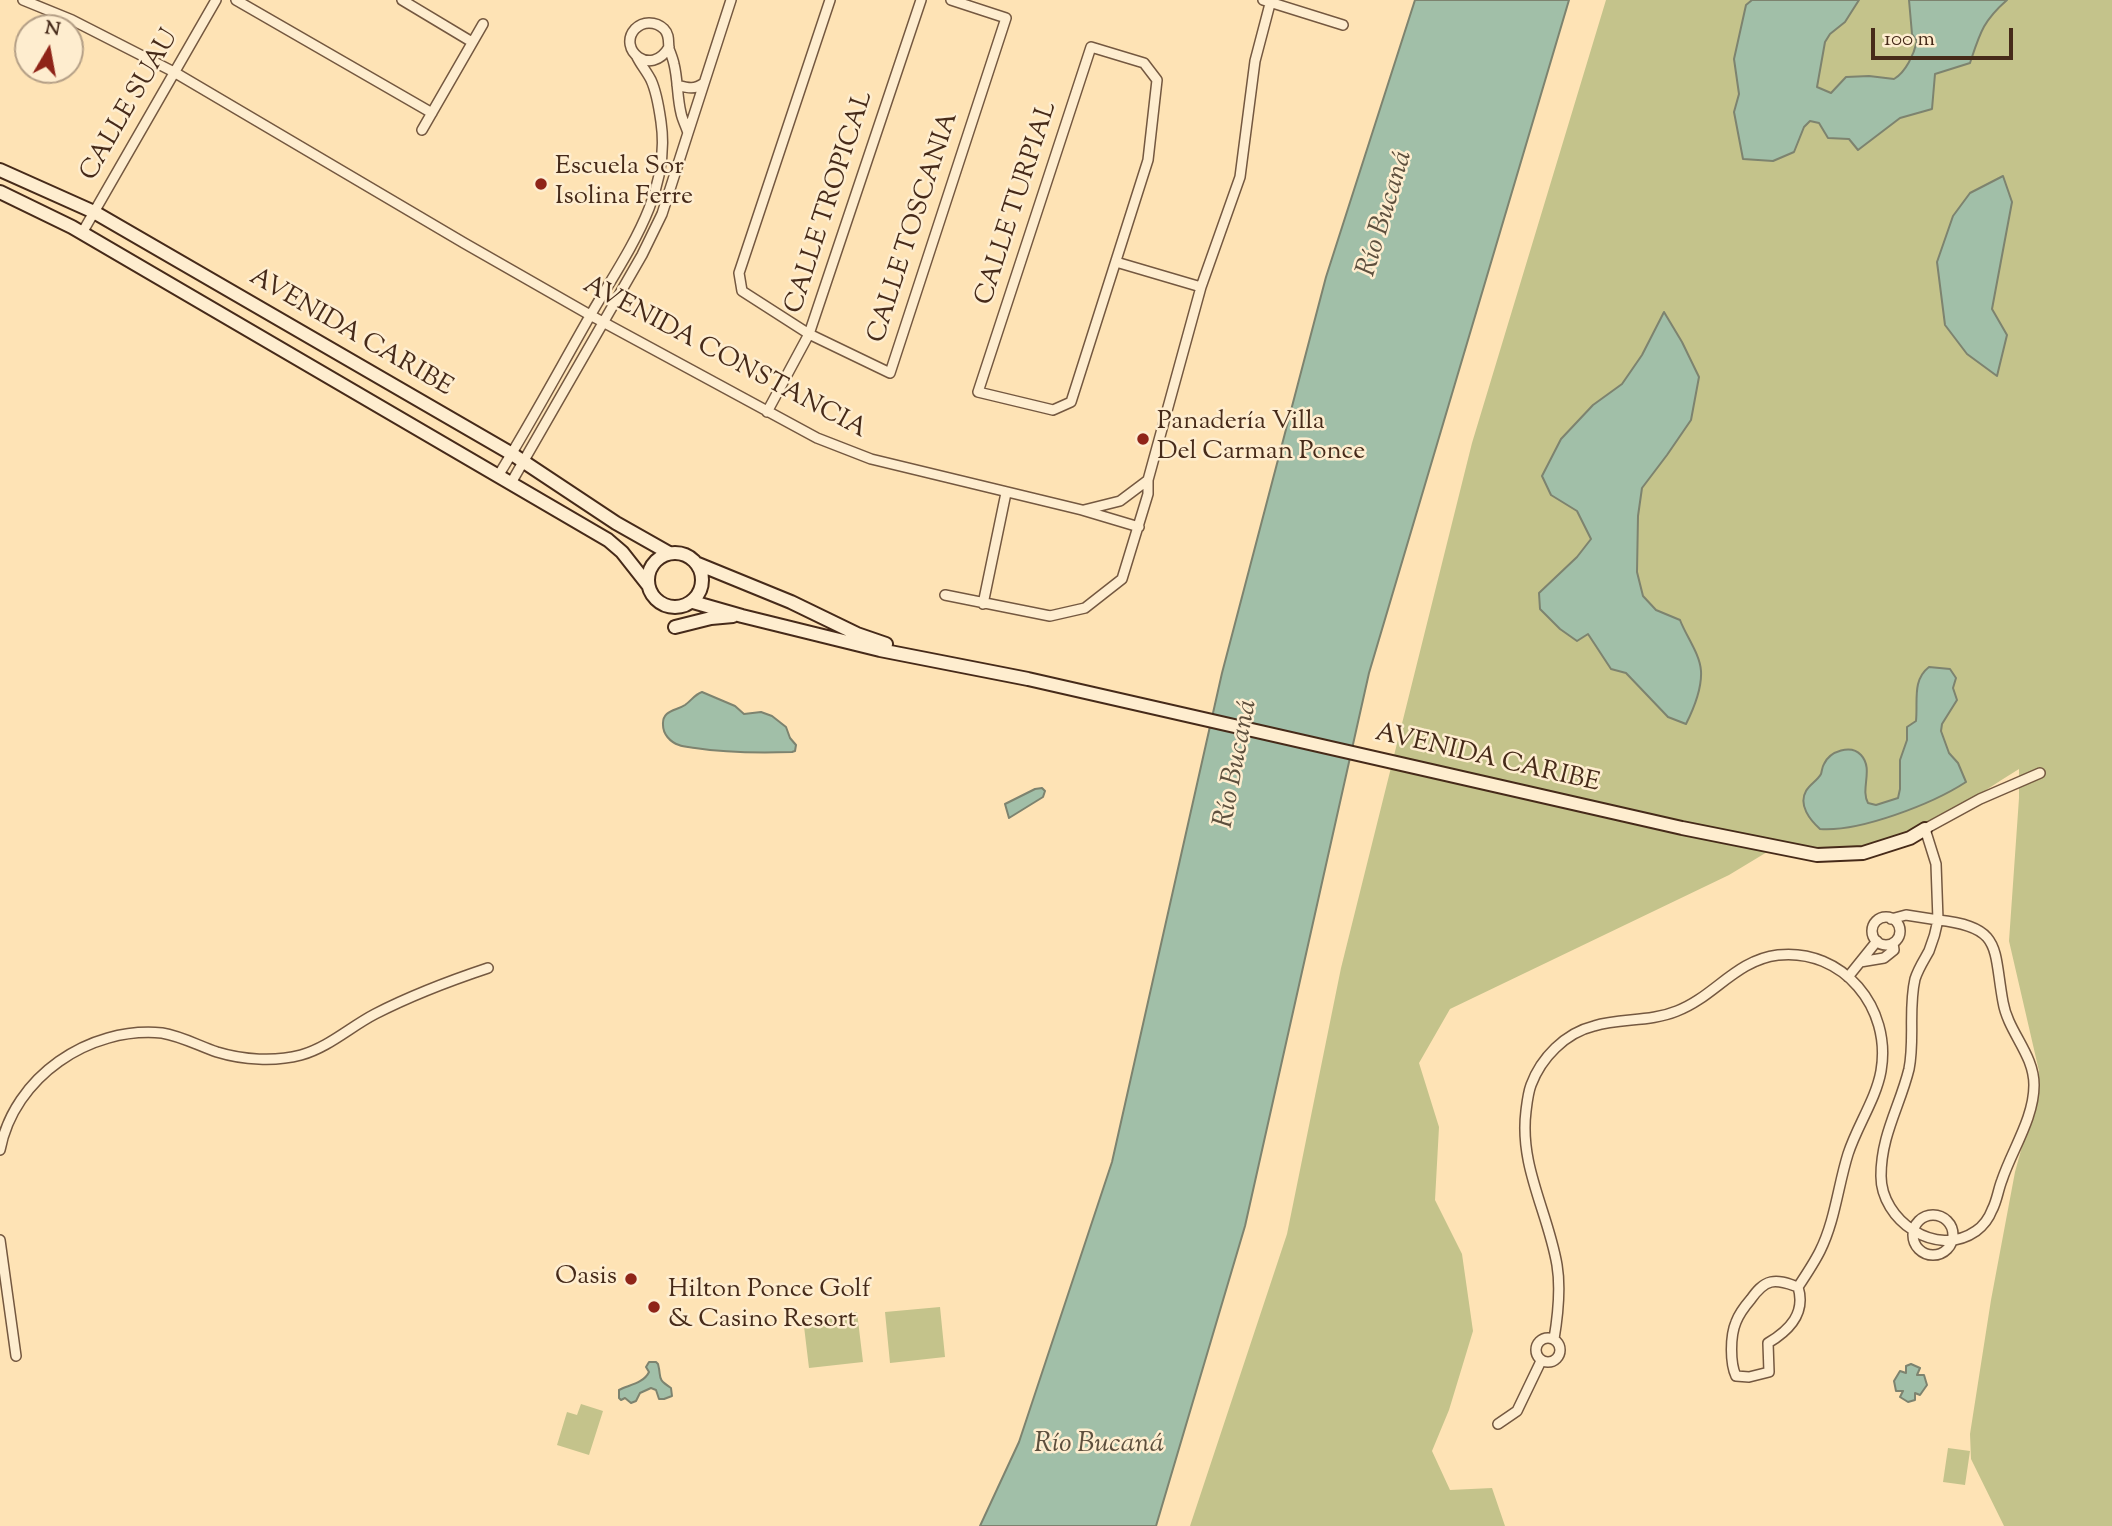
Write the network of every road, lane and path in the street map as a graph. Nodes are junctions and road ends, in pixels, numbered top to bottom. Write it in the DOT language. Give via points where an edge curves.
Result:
graph roads {
  1 [pos="23,0"];
  2 [pos="216,0"];
  3 [pos="236,0"];
  4 [pos="402,0"];
  5 [pos="731,0"];
  6 [pos="830,0"];
  7 [pos="921,0"];
  8 [pos="951,0"];
  9 [pos="1268,1"];
  10 [pos="483,24"];
  11 [pos="1343,25"];
  12 [pos="472,42"];
  13 [pos="669,47"];
  14 [pos="636,56"];
  15 [pos="174,72"];
  16 [pos="704,83"];
  17 [pos="677,85"];
  18 [pos="432,113"];
  19 [pos="422,130"];
  20 [pos="688,133"];
  21 [pos="0,170"];
  22 [pos="0,192"];
  23 [pos="94,212"];
  24 [pos="82,233"];
  25 [pos="1116,262"];
  26 [pos="1201,287"];
  27 [pos="590,315"];
  28 [pos="603,321"];
  29 [pos="810,334"];
  30 [pos="766,412"];
  31 [pos="512,454"];
  32 [pos="524,462"];
  33 [pos="498,476"];
  34 [pos="1148,480"];
  35 [pos="511,483"];
  36 [pos="1006,493"];
  37 [pos="1082,510"];
  38 [pos="1139,527"];
  39 [pos="669,554"];
  40 [pos="698,564"];
  41 [pos="648,585"];
  42 [pos="945,595"];
  43 [pos="693,602"];
  44 [pos="983,604"];
  45 [pos="741,616"];
  46 [pos="675,627"];
  47 [pos="912,655"];
  48 [pos="2040,773"];
  49 [pos="1925,829"];
  50 [pos="1891,919"];
  51 [pos="1938,920"];
  52 [pos="1877,942"];
  53 [pos="1894,943"];
  54 [pos="1860,962"];
  55 [pos="488,968"];
  56 [pos="1848,977"];
  57 [pos="0,1150"];
  58 [pos="1913,1230"];
  59 [pos="1953,1239"];
  60 [pos="0,1240"];
  61 [pos="1798,1287"];
  62 [pos="1554,1339"];
  63 [pos="16,1356"];
  64 [pos="1541,1361"];
  65 [pos="1498,1424"];
  1 -- 15 [label="street, AVENIDA CONSTANCIA"];
  2 -- 15 [label="street, CALLE SUAU"];
  3 -- 18 [label="street"];
  4 -- 12 [label="street"];
  5 -- 16 [label="street"];
  6 -- 29 [label="street, CALLE TOSCANIA" via="739,273 742,291"];
  7 -- 29 [label="street, CALLE TROPICAL"];
  8 -- 29 [label="street, CALLE TOSCANIA" via="1006,18 890,373"];
  9 -- 11 [label="street"];
  9 -- 26 [label="street" via="1240,177"];
  10 -- 12 [label="street"];
  12 -- 18 [label="street"];
  13 -- 14 [label="street" via="655,61"];
  13 -- 14 [label="street" via="663,28 644,23 631,37"];
  13 -- 17 [label="street"];
  14 -- 27 [label="street" via="651,80 659,108 661,166 654,195 628,254"];
  15 -- 23 [label="street, CALLE SUAU"];
  15 -- 27 [label="street, AVENIDA CONSTANCIA"];
  16 -- 17 [label="street" via="690,89"];
  16 -- 20 [label="street"];
  17 -- 20 [label="street"];
  18 -- 19 [label="street"];
  20 -- 28 [label="street" via="662,214"];
  21 -- 23 [label="street, AVENIDA CARIBE"];
  22 -- 24 [label="street, AVENIDA CARIBE"];
  23 -- 24 [label="street, CALLE SUAU"];
  23 -- 31 [label="street, AVENIDA CARIBE"];
  24 -- 33 [label="street, AVENIDA CARIBE"];
  25 -- 25 [label="street, CALLE TURPIAL" via="1071,402 1053,410 978,392 1091,47 1144,63 1157,80 1148,160"];
  25 -- 26 [label="street"];
  26 -- 34 [label="street"];
  27 -- 28 [label="street, AVENIDA CONSTANCIA"];
  27 -- 31 [label="street"];
  28 -- 30 [label="street, AVENIDA CONSTANCIA"];
  28 -- 32 [label="street"];
  29 -- 30 [label="street, CALLE TROPICAL"];
  30 -- 36 [label="street, AVENIDA CONSTANCIA" via="871,459"];
  31 -- 32 [label="street, AVENIDA CARIBE"];
  31 -- 33 [label="street"];
  32 -- 35 [label="street"];
  32 -- 39 [label="street, AVENIDA CARIBE"];
  33 -- 35 [label="street, AVENIDA CARIBE"];
  34 -- 37 [label="street" via="1120,500"];
  34 -- 38 [label="street" via="1149,494"];
  35 -- 41 [label="street, AVENIDA CARIBE" via="608,540"];
  36 -- 37 [label="street, AVENIDA CONSTANCIA"];
  36 -- 44 [label="street"];
  37 -- 38 [label="street, AVENIDA CONSTANCIA"];
  38 -- 44 [label="street" via="1122,579 1084,608 1051,616"];
  39 -- 40 [label="street" via="685,555"];
  39 -- 41 [label="street" via="650,569"];
  40 -- 43 [label="street" via="702,588"];
  40 -- 47 [label="street, AVENIDA CARIBE"];
  41 -- 43 [label="street" via="654,597 668,607"];
  42 -- 44 [label="street"];
  43 -- 45 [label="street, AVENIDA CARIBE"];
  45 -- 46 [label="street"];
  45 -- 47 [label="street, AVENIDA CARIBE"];
  47 -- 49 [label="street, AVENIDA CARIBE" via="1818,855 1863,853"];
  48 -- 49 [label="street, AVENIDA CARIBE"];
  49 -- 51 [label="street" via="1936,864"];
  50 -- 51 [label="street" via="1906,915"];
  50 -- 52 [label="street" via="1882,918 1875,924"];
  50 -- 53 [label="street" via="1900,929"];
  51 -- 58 [label="street" via="1915,980 1911,1058 1890,1119 1882,1160 1885,1198"];
  51 -- 59 [label="street" via="1961,923 1989,937 1997,955 2004,1010 2029,1060 2034,1082 2030,1107 1992,1212 1978,1230"];
  52 -- 53 [label="street"];
  52 -- 54 [label="street"];
  53 -- 54 [label="street" via="1888,956"];
  54 -- 56 [label="street"];
  55 -- 57 [label="street" via="407,998 300,1055 244,1058 161,1033 134,1033 90,1045 72,1052 28,1088 12,1112"];
  56 -- 61 [label="street" via="1868,1001 1880,1026 1884,1043 1881,1074 1851,1144 1821,1250"];
  56 -- 62 [label="street" via="1804,956 1762,958 1679,1011 1594,1026 1568,1038 1543,1061 1529,1089 1525,1142 1558,1268"];
  58 -- 59 [label="street" via="1932,1239"];
  58 -- 59 [label="street" via="1922,1217 1934,1214 1951,1226"];
  58 -- 59 [label="street" via="1916,1246 1932,1256 1945,1251"];
  60 -- 63 [label="street"];
  61 -- 61 [label="street" via="1786,1282 1764,1285 1743,1309 1733,1330 1737,1376 1769,1372 1768,1343 1794,1322 1801,1301"];
  62 -- 64 [label="street" via="1545,1338 1536,1346"];
  62 -- 64 [label="street" via="1559,1356 1549,1363"];
  64 -- 65 [label="street" via="1517,1411"];
}
